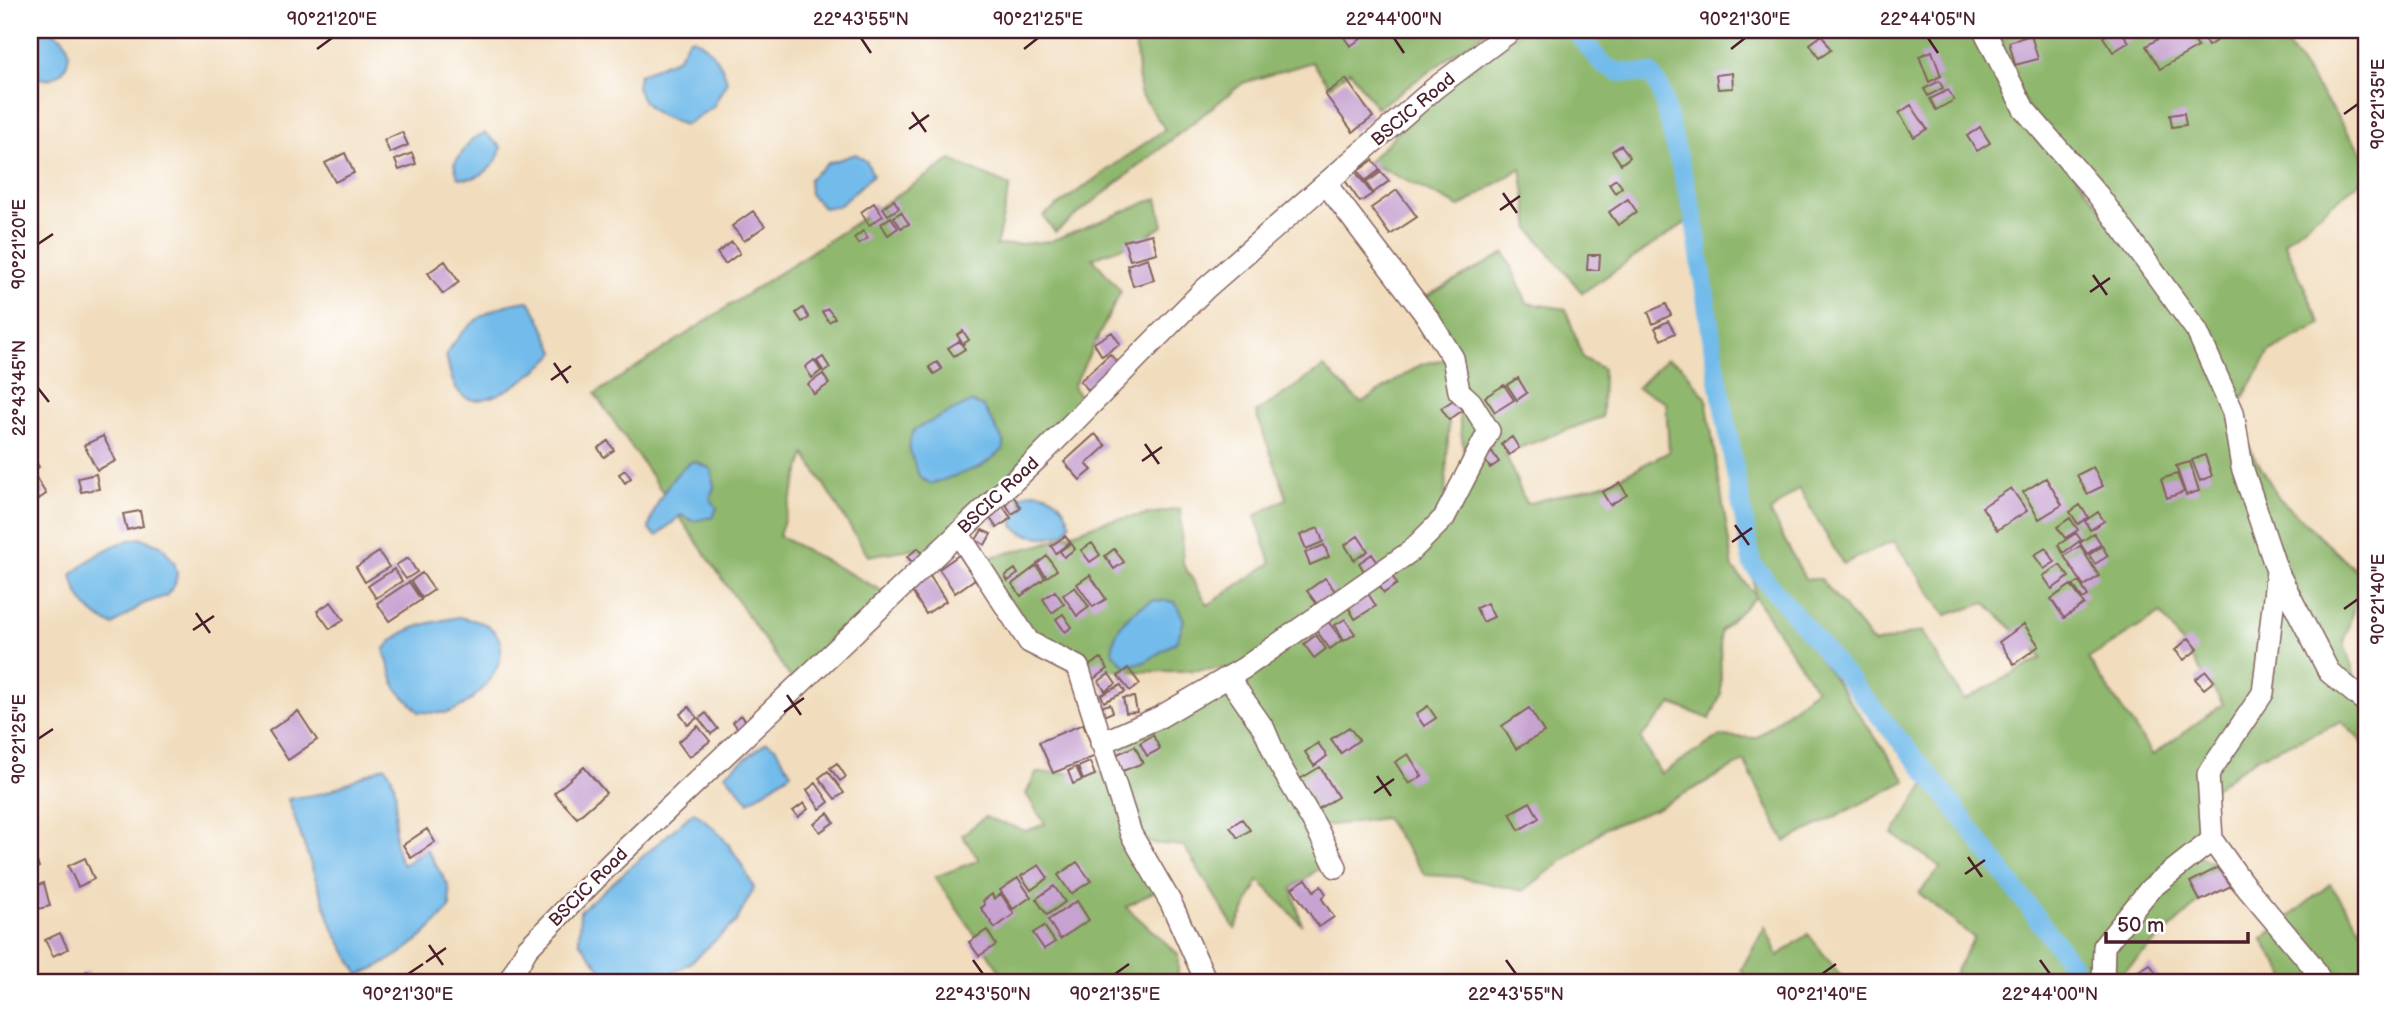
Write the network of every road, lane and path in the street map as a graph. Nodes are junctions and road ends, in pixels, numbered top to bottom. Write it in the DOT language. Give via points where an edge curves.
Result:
graph roads {
  1 [pos="1512,30"];
  2 [pos="1984,30"];
  3 [pos="1326,184"];
  4 [pos="958,533"];
  5 [pos="2277,571"];
  6 [pos="1228,677"];
  7 [pos="2367,703"];
  8 [pos="1101,743"];
  9 [pos="2212,840"];
  10 [pos="1336,867"];
  11 [pos="508,983"];
  12 [pos="1207,983"];
  13 [pos="2103,983"];
  14 [pos="2322,983"];
  1 -- 3 [label="street, BSCIC Road" via="1435,88"];
  2 -- 5 [label="street" via="2024,109 2098,195 2197,331 2233,412 2242,467"];
  3 -- 4 [label="street, BSCIC Road" via="1205,289"];
  3 -- 6 [label="street" via="1428,318 1453,358 1459,391 1489,431 1444,518 1411,551"];
  4 -- 8 [label="street" via="1028,642 1078,667"];
  4 -- 11 [label="street, BSCIC Road" via="604,870 527,948"];
  5 -- 7 [label="street" via="2329,672"];
  5 -- 9 [label="street" via="2263,693 2208,774"];
  6 -- 8 [label="street" via="1160,717"];
  6 -- 10 [label="street" via="1264,729"];
  8 -- 12 [label="street" via="1131,834 1171,902"];
  9 -- 13 [label="street" via="2150,889 2104,946"];
  9 -- 14 [label="street" via="2312,964"];
}
